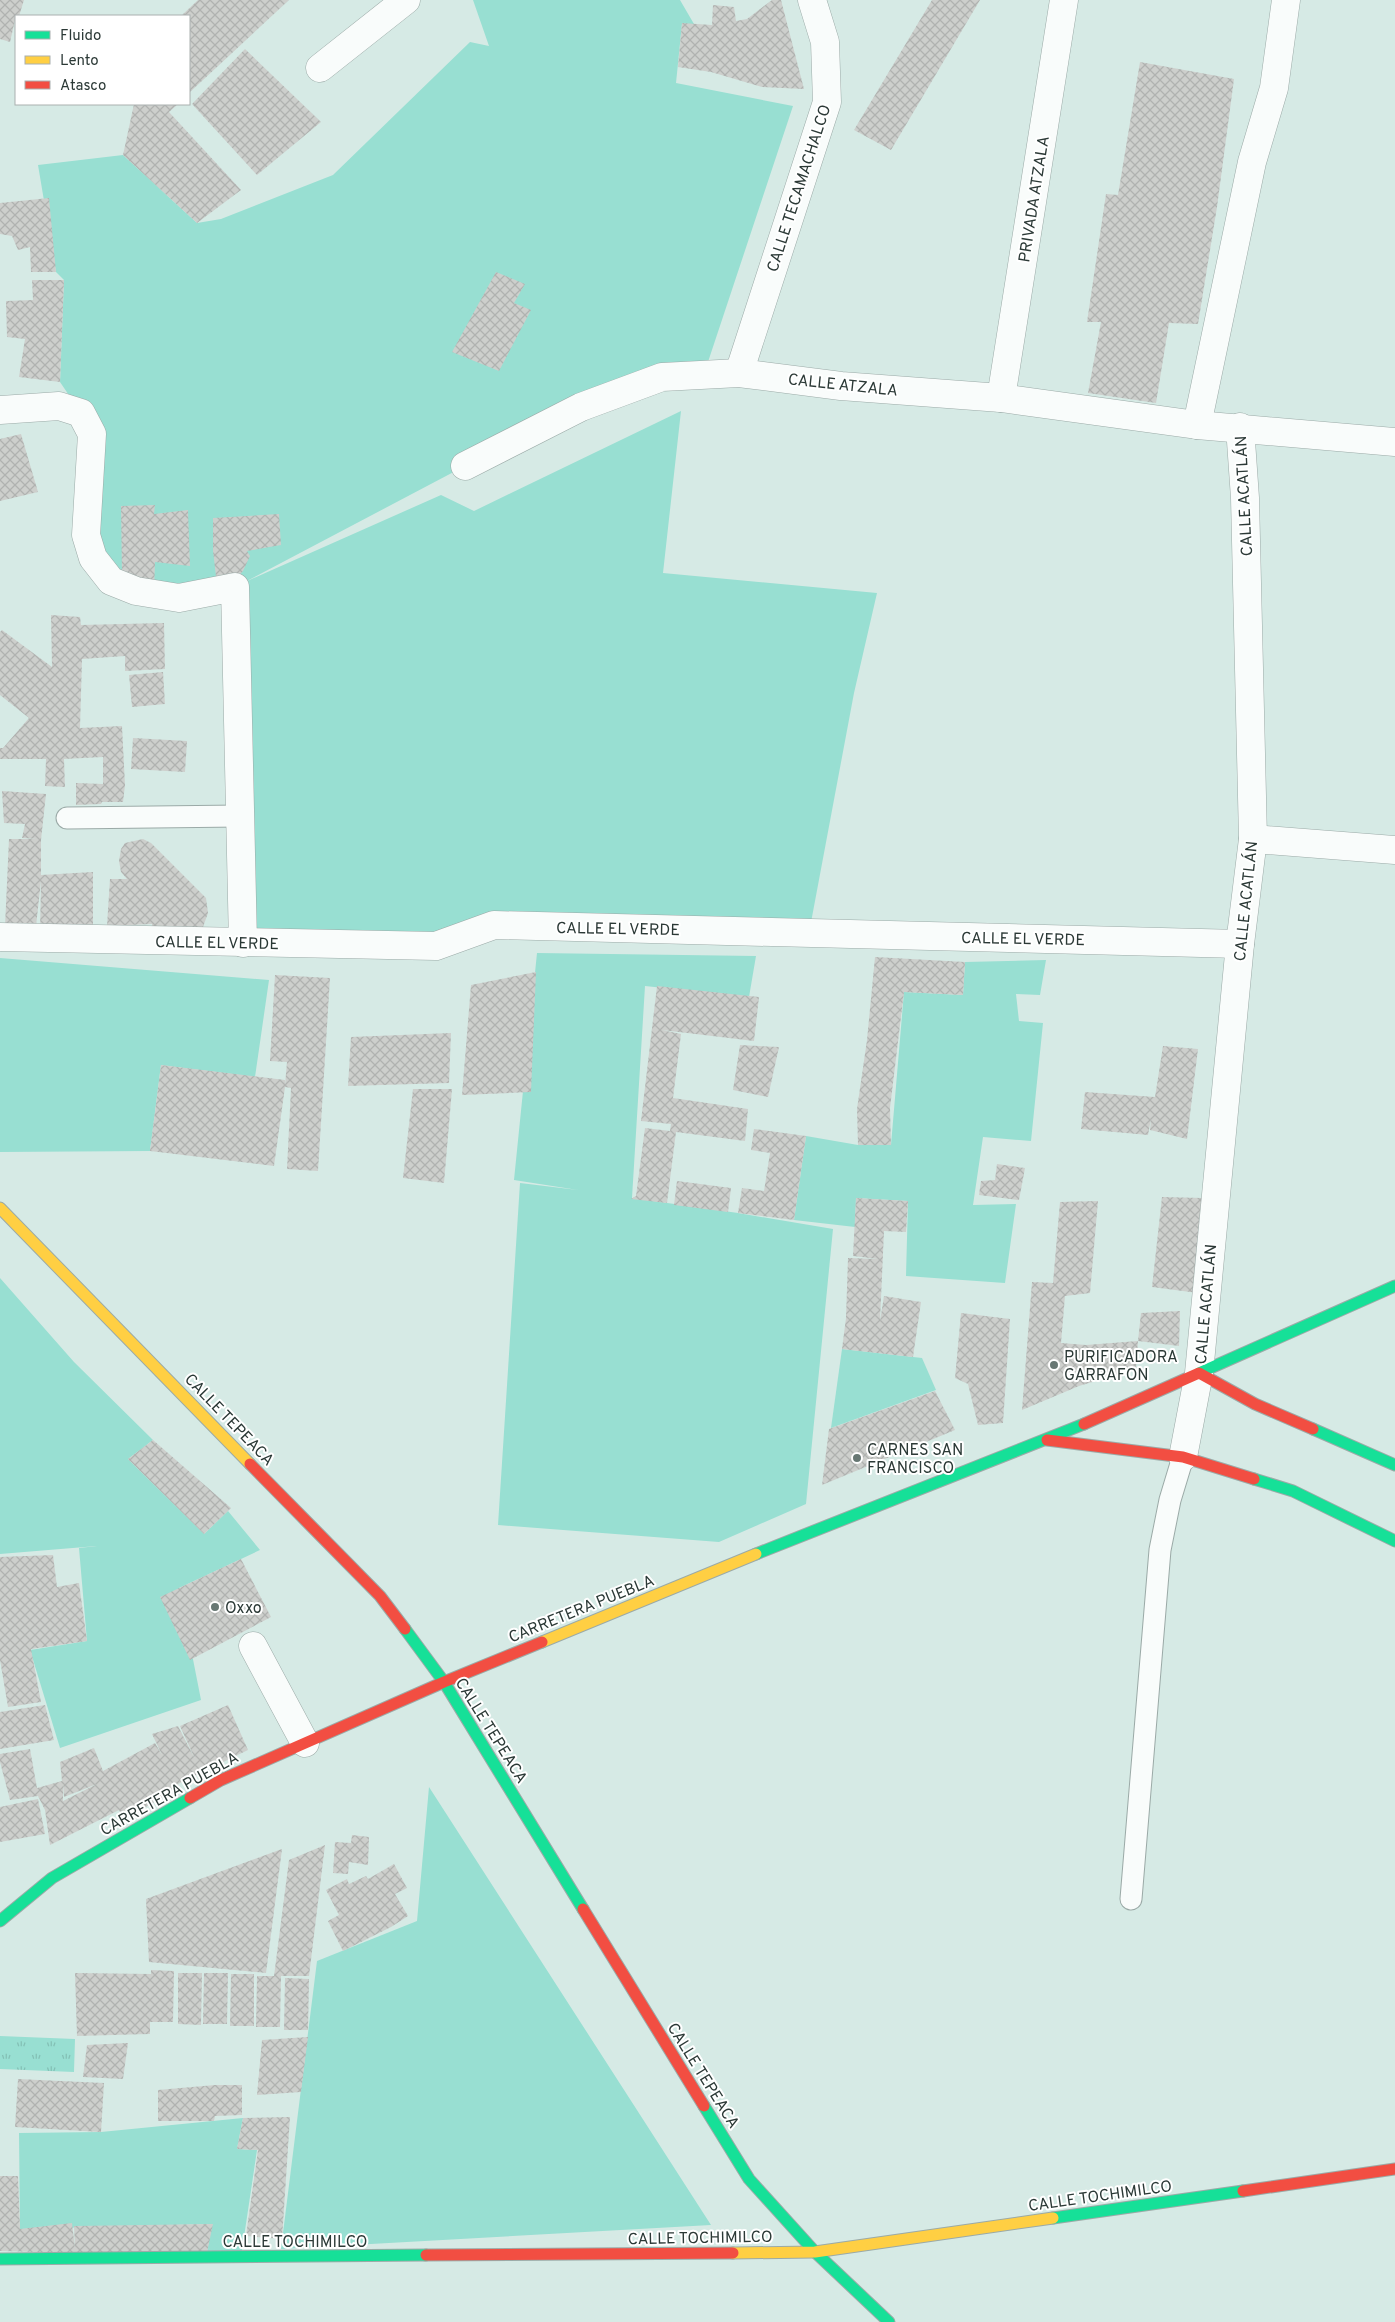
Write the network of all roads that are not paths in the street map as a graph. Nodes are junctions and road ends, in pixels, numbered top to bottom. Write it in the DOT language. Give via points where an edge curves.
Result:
graph roads {
  1 [pos="406,0"];
  2 [pos="812,0"];
  3 [pos="1064,0"];
  4 [pos="1286,0"];
  5 [pos="320,68"];
  6 [pos="739,373"];
  7 [pos="1001,398"];
  8 [pos="0,410"];
  9 [pos="1197,425"];
  10 [pos="1240,427"];
  11 [pos="1395,442"];
  12 [pos="465,466"];
  13 [pos="240,816"];
  14 [pos="67,818"];
  15 [pos="1253,839"];
  16 [pos="1395,850"];
  17 [pos="0,937"];
  18 [pos="242,943"];
  19 [pos="1240,944"];
  20 [pos="0,1208"];
  21 [pos="1395,1286"];
  22 [pos="1199,1373"];
  23 [pos="1047,1440"];
  24 [pos="1183,1457"];
  25 [pos="1395,1465"];
  26 [pos="1395,1541"];
  27 [pos="253,1646"];
  28 [pos="444,1682"];
  29 [pos="305,1743"];
  30 [pos="1131,1899"];
  31 [pos="0,1921"];
  32 [pos="1395,2170"];
  33 [pos="815,2252"];
  34 [pos="0,2259"];
  35 [pos="889,2322"];
  1 -- 5 [label="street"];
  2 -- 6 [label="street, CALLE TECAMACHALCO" via="825,42 827,102"];
  3 -- 7 [label="street, PRIVADA ATZALA"];
  4 -- 9 [label="street" via="1274,88 1252,162"];
  6 -- 7 [label="street, CALLE ATZALA" via="841,386"];
  6 -- 12 [label="street, CALLE ATZALA" via="662,377 581,407"];
  7 -- 9 [label="street, CALLE ATZALA"];
  8 -- 13 [label="street" via="59,406 80,413 92,434 86,535 93,558 111,581 136,591 180,598 235,587"];
  9 -- 10 [label="street, CALLE ATZALA"];
  10 -- 11 [label="street, CALLE ATZALA"];
  10 -- 15 [label="street, CALLE ACATLÁN" via="1245,498"];
  13 -- 14 [label="lane"];
  13 -- 18 [label="street"];
  15 -- 16 [label="street"];
  15 -- 19 [label="street, CALLE ACATLÁN"];
  17 -- 18 [label="street, CALLE EL VERDE"];
  18 -- 19 [label="street, CALLE EL VERDE" via="436,946 494,925"];
  19 -- 22 [label="street, CALLE ACATLÁN"];
  20 -- 28 [label="street, CALLE TEPEACA" via="380,1596"];
  21 -- 22 [label="street, CARRETERA PUEBLA"];
  22 -- 23 [label="street, CARRETERA PUEBLA"];
  22 -- 24 [label="street, CALLE ACATLÁN"];
  22 -- 25 [label="street" via="1255,1404"];
  23 -- 24 [label="street"];
  23 -- 28 [label="street, CARRETERA PUEBLA" via="876,1505"];
  24 -- 26 [label="street" via="1293,1492"];
  24 -- 30 [label="lane" via="1160,1550"];
  27 -- 29 [label="street"];
  28 -- 29 [label="street, CARRETERA PUEBLA"];
  28 -- 33 [label="street, CALLE TEPEACA" via="749,2179"];
  29 -- 31 [label="street, CARRETERA PUEBLA" via="221,1780 68,1868"];
  32 -- 33 [label="street, CALLE TOCHIMILCO"];
  33 -- 34 [label="street, CALLE TOCHIMILCO"];
  33 -- 35 [label="street, CALLE TEPEACA"];
}
